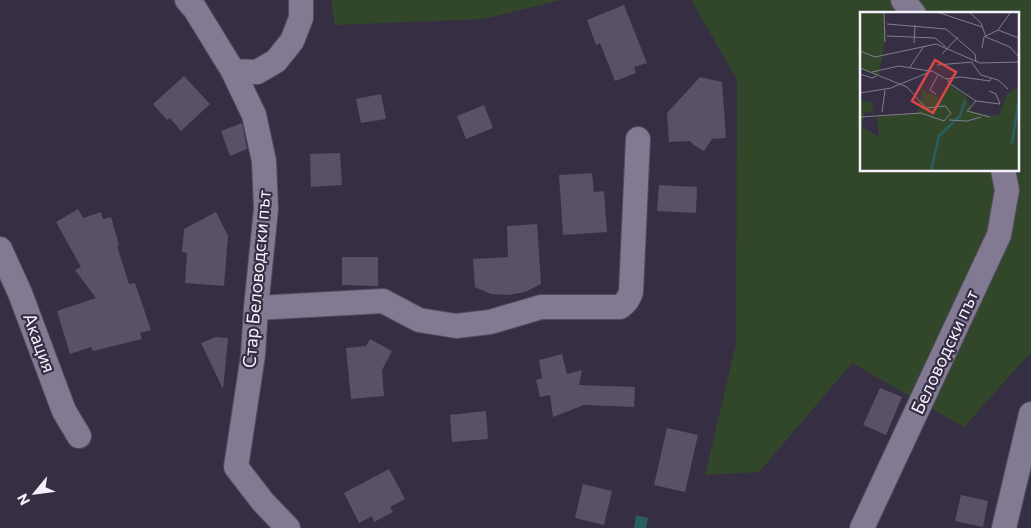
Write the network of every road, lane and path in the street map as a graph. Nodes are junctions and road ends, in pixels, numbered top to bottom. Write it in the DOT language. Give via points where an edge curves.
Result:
graph roads {
  1 [pos="187,0"];
  2 [pos="301,0"];
  3 [pos="903,0"];
  4 [pos="912,12"];
  5 [pos="233,71"];
  6 [pos="638,139"];
  7 [pos="1003,171"];
  8 [pos="0,249"];
  9 [pos="256,308"];
  10 [pos="1031,414"];
  11 [pos="79,436"];
  12 [pos="263,502"];
  13 [pos="267,528"];
  14 [pos="288,528"];
  15 [pos="862,528"];
  16 [pos="1004,528"];
  1 -- 5 [label="street, Стар Беловодски път"];
  2 -- 5 [label="street" via="301,18 292,41 276,61 257,72"];
  3 -- 4 [label="street"];
  5 -- 9 [label="street, Стар Беловодски път" via="254,115 264,161 266,209"];
  6 -- 9 [label="street" via="631,292 630,298 620,307 541,307 490,322 456,326 419,320 383,301"];
  7 -- 15 [label="street, Беловодски път" via="1007,190 999,235"];
  8 -- 11 [label="street, Акация" via="64,411"];
  9 -- 12 [label="street, Стар Беловодски път" via="253,355 236,468"];
  10 -- 16 [label="street"];
  12 -- 13 [label="street"];
  12 -- 14 [label="street, Стар Беловодски път"];
}
